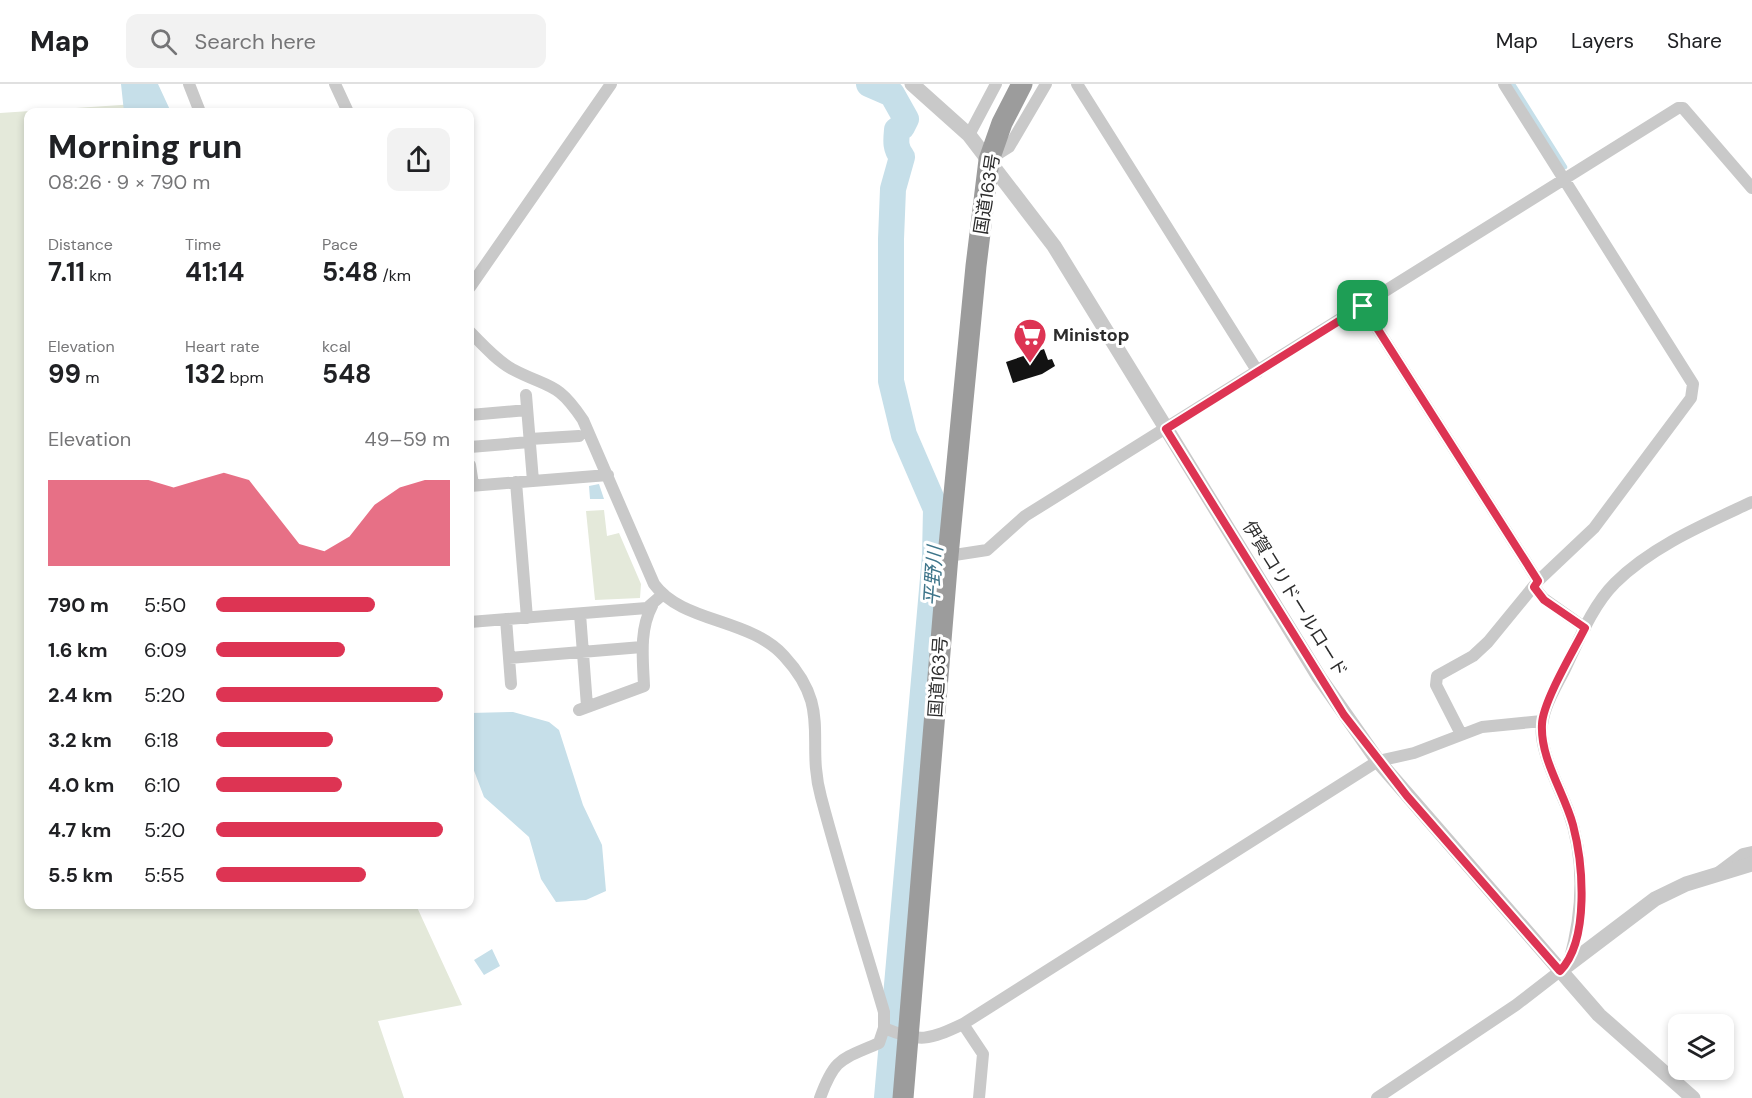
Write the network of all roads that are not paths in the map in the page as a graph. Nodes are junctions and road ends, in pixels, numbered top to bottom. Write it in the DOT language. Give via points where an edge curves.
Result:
graph roads {
  1 [pos="189,84"];
  2 [pos="335,84"];
  3 [pos="611,84"];
  4 [pos="912,84"];
  5 [pos="996,84"];
  6 [pos="1022,84"];
  7 [pos="1046,84"];
  8 [pos="1077,84"];
  9 [pos="1504,84"];
  10 [pos="198,108"];
  11 [pos="346,108"];
  12 [pos="969,135"];
  13 [pos="989,160"];
  14 [pos="1563,179"];
  15 [pos="1752,188"];
  16 [pos="474,281"];
  17 [pos="1363,306"];
  18 [pos="474,336"];
  19 [pos="1258,372"];
  20 [pos="526,395"];
  21 [pos="527,410"];
  22 [pos="474,415"];
  23 [pos="1166,429"];
  24 [pos="579,436"];
  25 [pos="530,441"];
  26 [pos="474,447"];
  27 [pos="608,475"];
  28 [pos="533,481"];
  29 [pos="516,482"];
  30 [pos="474,486"];
  31 [pos="1752,502"];
  32 [pos="948,556"];
  33 [pos="1536,584"];
  34 [pos="662,595"];
  35 [pos="652,606"];
  36 [pos="580,614"];
  37 [pos="527,618"];
  38 [pos="506,619"];
  39 [pos="474,622"];
  40 [pos="1585,628"];
  41 [pos="642,647"];
  42 [pos="583,653"];
  43 [pos="509,658"];
  44 [pos="511,684"];
  45 [pos="1542,721"];
  46 [pos="1461,734"];
  47 [pos="1378,761"];
  48 [pos="1752,852"];
  49 [pos="1752,864"];
  50 [pos="1716,874"];
  51 [pos="1564,966"];
  52 [pos="963,1024"];
  53 [pos="884,1028"];
  54 [pos="910,1039"];
  55 [pos="906,1095"];
  56 [pos="820,1098"];
  57 [pos="979,1098"];
  58 [pos="1377,1098"];
  59 [pos="1693,1098"];
  1 -- 10 [label="street"];
  2 -- 11 [label="street"];
  3 -- 16 [label="street"];
  4 -- 12 [label="street, 伊賀コリドールロード"];
  5 -- 12 [label="street"];
  6 -- 13 [label="highway, 国道163号"];
  7 -- 13 [label="street" via="1009,147"];
  8 -- 19 [label="street"];
  9 -- 14 [label="street"];
  12 -- 13 [label="street, 伊賀コリドールロード"];
  13 -- 23 [label="street, 伊賀コリドールロード" via="1054,246"];
  13 -- 32 [label="highway, 国道163号"];
  14 -- 15 [label="street" via="1681,107"];
  14 -- 17 [label="street"];
  14 -- 33 [label="street" via="1693,384 1690,398 1594,528"];
  17 -- 19 [label="street"];
  17 -- 33 [label="street"];
  18 -- 27 [label="street" via="499,360 565,394 583,420"];
  19 -- 23 [label="street"];
  20 -- 21 [label="street"];
  21 -- 22 [label="street"];
  21 -- 25 [label="street"];
  23 -- 32 [label="street" via="1025,516 987,550"];
  23 -- 47 [label="street, 伊賀コリドールロード" via="1319,676"];
  24 -- 25 [label="street"];
  25 -- 26 [label="street"];
  25 -- 28 [label="street"];
  27 -- 28 [label="street"];
  27 -- 34 [label="street"];
  28 -- 29 [label="street"];
  29 -- 30 [label="street"];
  29 -- 37 [label="street"];
  31 -- 40 [label="street" via="1644,558 1615,583"];
  32 -- 54 [label="highway, 国道163号"];
  33 -- 40 [label="street" via="1544,600"];
  33 -- 46 [label="street" via="1473,656 1437,676 1436,685"];
  34 -- 35 [label="street"];
  34 -- 53 [label="street" via="672,603 755,635 782,653 802,677 813,699 819,788 884,1012"];
  35 -- 36 [label="street"];
  35 -- 41 [label="street"];
  36 -- 37 [label="street"];
  36 -- 42 [label="street"];
  37 -- 38 [label="street"];
  38 -- 39 [label="street"];
  38 -- 43 [label="street"];
  40 -- 45 [label="street"];
  41 -- 42 [label="street"];
  41 -- 42 [label="street" via="644,686 583,708"];
  42 -- 43 [label="street"];
  43 -- 44 [label="street"];
  45 -- 46 [label="street" via="1482,727"];
  45 -- 51 [label="street" via="1544,749 1573,824 1580,868 1582,900 1578,929"];
  46 -- 47 [label="street" via="1414,753"];
  47 -- 51 [label="street, 伊賀コリドールロード"];
  47 -- 52 [label="street"];
  48 -- 50 [label="street"];
  49 -- 50 [label="street"];
  50 -- 51 [label="street" via="1655,899"];
  51 -- 58 [label="street" via="1516,1005"];
  51 -- 59 [label="street, 伊賀コリドールロード" via="1625,1040"];
  52 -- 54 [label="street" via="931,1039"];
  52 -- 57 [label="street" via="983,1054"];
  53 -- 54 [label="street"];
  53 -- 56 [label="street" via="879,1043 843,1059 831,1069"];
  54 -- 55 [label="highway, 国道163号"];
}
